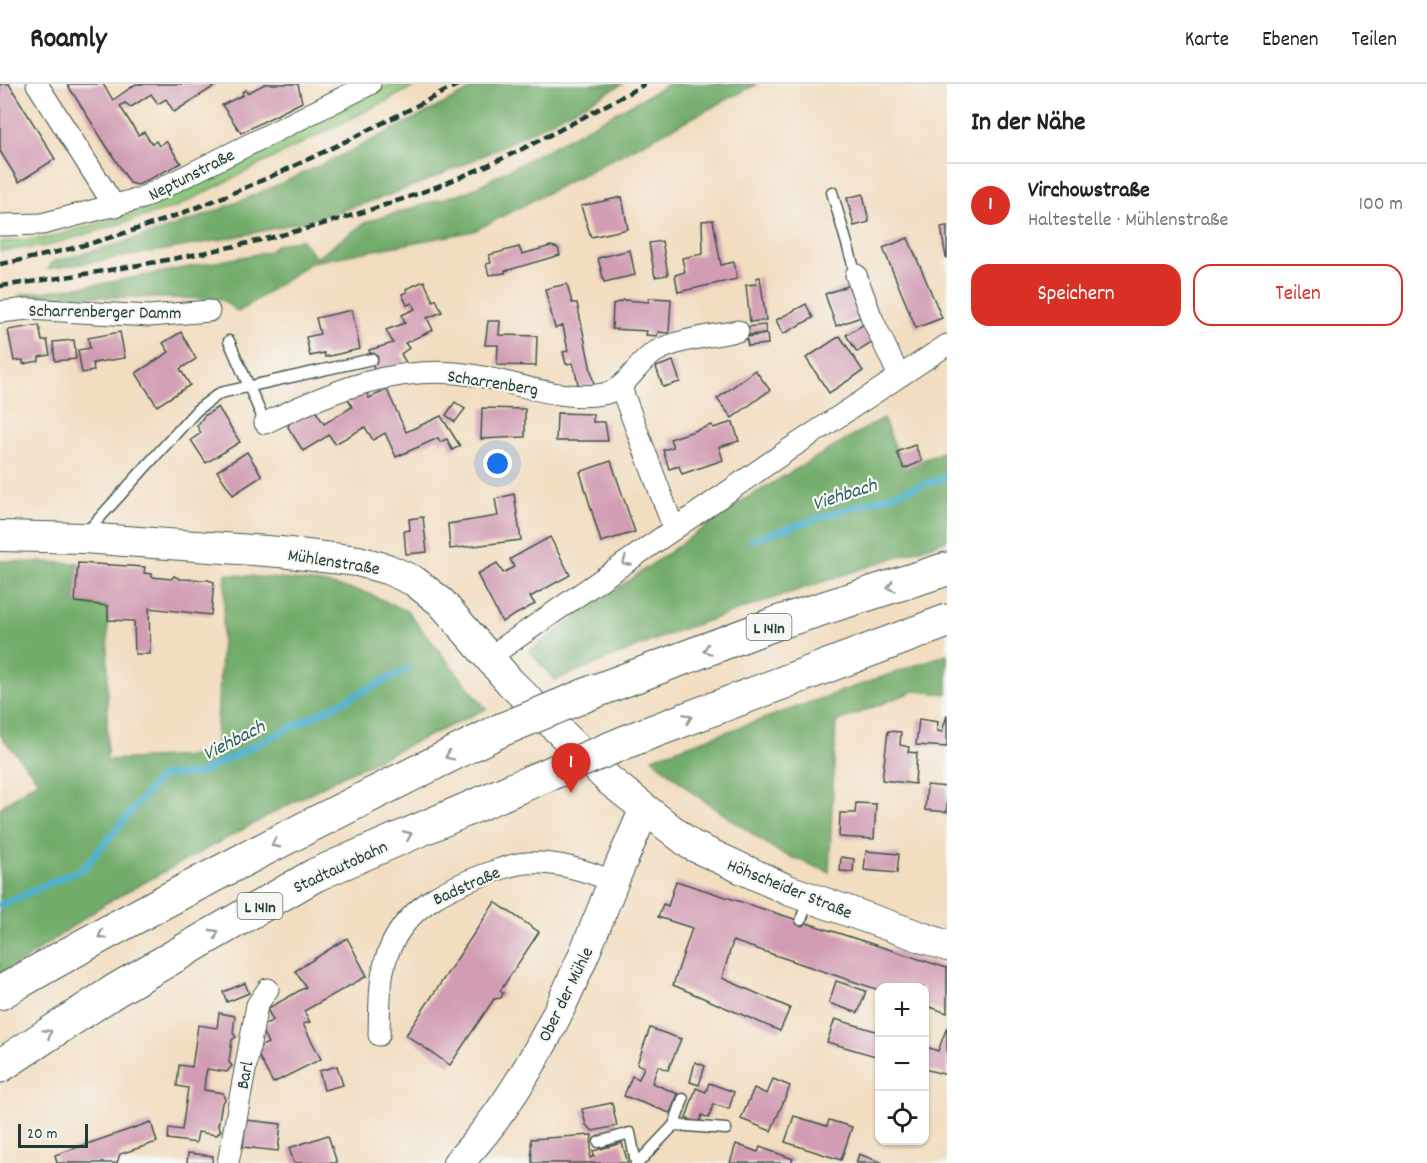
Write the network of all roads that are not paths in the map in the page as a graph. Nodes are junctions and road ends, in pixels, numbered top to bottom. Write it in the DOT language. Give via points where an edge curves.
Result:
graph roads {
  1 [pos="37,84"];
  2 [pos="370,84"];
  3 [pos="832,192"];
  4 [pos="115,207"];
  5 [pos="0,225"];
  6 [pos="856,274"];
  7 [pos="210,311"];
  8 [pos="0,312"];
  9 [pos="738,331"];
  10 [pos="229,341"];
  11 [pos="947,345"];
  12 [pos="372,359"];
  13 [pos="899,376"];
  14 [pos="248,385"];
  15 [pos="621,388"];
  16 [pos="265,423"];
  17 [pos="674,529"];
  18 [pos="0,536"];
  19 [pos="81,538"];
  20 [pos="947,569"];
  21 [pos="947,621"];
  22 [pos="488,658"];
  23 [pos="644,810"];
  24 [pos="614,882"];
  25 [pos="947,946"];
  26 [pos="268,989"];
  27 [pos="0,993"];
  28 [pos="379,1035"];
  29 [pos="0,1066"];
  30 [pos="683,1099"];
  31 [pos="674,1125"];
  32 [pos="726,1129"];
  33 [pos="599,1142"];
  34 [pos="228,1163"];
  35 [pos="458,1163"];
  36 [pos="637,1163"];
  1 -- 4 [label="street"];
  2 -- 4 [label="street, Neptunstraße" via="142,198"];
  3 -- 6 [label="lane"];
  4 -- 5 [label="street, Neptunstraße" via="42,224"];
  6 -- 13 [label="street"];
  7 -- 8 [label="street, Scharrenberger Damm" via="149,316 28,309"];
  9 -- 15 [label="street" via="656,352 639,364"];
  10 -- 14 [label="lane"];
  11 -- 13 [label="street"];
  12 -- 14 [label="lane"];
  13 -- 17 [label="street"];
  14 -- 16 [label="lane"];
  14 -- 19 [label="lane" via="220,393 196,410"];
  15 -- 16 [label="street, Scharrenberg" via="584,395 473,375 415,373 346,386"];
  15 -- 17 [label="street"];
  17 -- 22 [label="street, one-way"];
  18 -- 19 [label="street, Mühlenstraße"];
  19 -- 22 [label="street, Mühlenstraße" via="280,552 372,564 414,581 429,592"];
  20 -- 27 [label="highway, L 141n, one-way, bridge" via="777,623 501,730 307,827"];
  29 -- 21 [label="highway, Stadtautobahn / L 141n, one-way, bridge" via="116,990 315,875 633,739"];
  22 -- 23 [label="street, Mühlenstraße"];
  23 -- 24 [label="street, Ober der Mühle"];
  23 -- 25 [label="street, Höhscheider Straße" via="692,846 805,909"];
  24 -- 28 [label="street, Badstraße" via="579,868 525,863 462,882 436,895 405,924 392,944 381,989"];
  24 -- 35 [label="street, Ober der Mühle" via="569,991 527,1071 488,1132"];
  26 -- 34 [label="street, Barl" via="257,1005"];
  30 -- 31 [label="lane"];
  31 -- 32 [label="lane"];
  31 -- 36 [label="lane"];
  33 -- 36 [label="lane" via="630,1133"];
}
